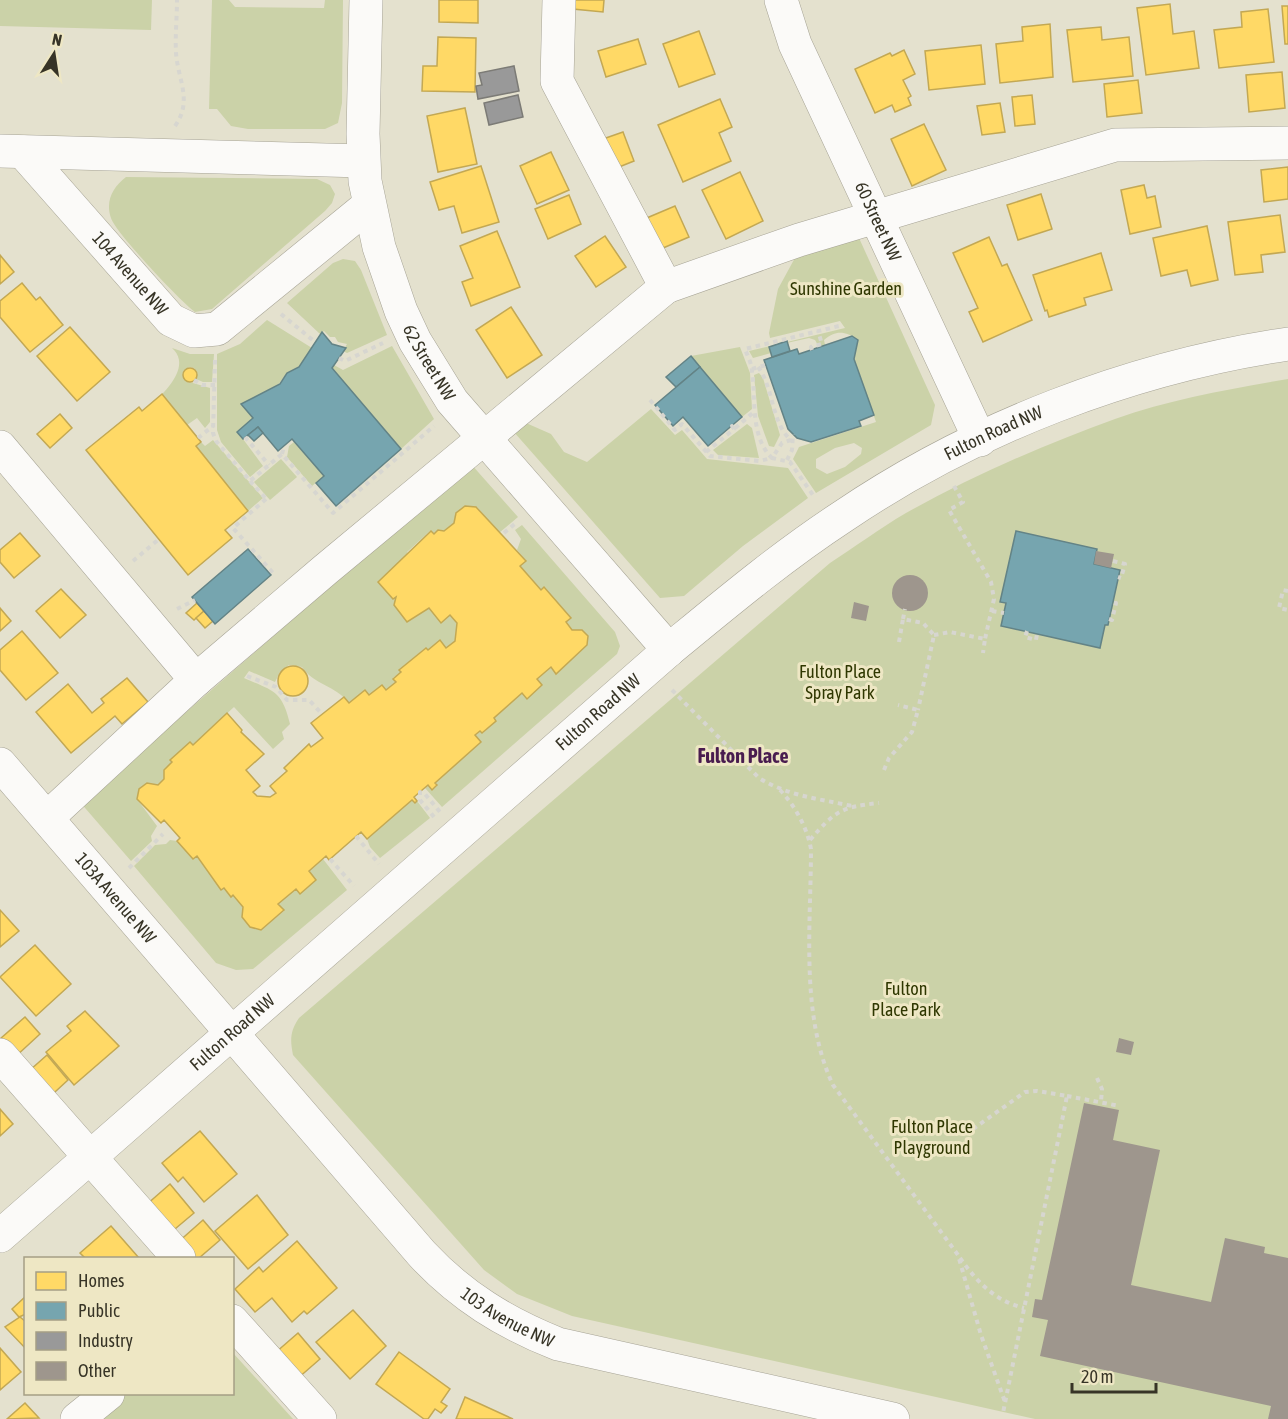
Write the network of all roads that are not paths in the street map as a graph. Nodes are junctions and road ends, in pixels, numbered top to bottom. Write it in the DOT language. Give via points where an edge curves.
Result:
graph roads {
  1 [pos="366,0"];
  2 [pos="559,0"];
  3 [pos="781,0"];
  4 [pos="1288,144"];
  5 [pos="12,151"];
  6 [pos="363,160"];
  7 [pos="369,206"];
  8 [pos="876,216"];
  9 [pos="666,287"];
  10 [pos="1288,344"];
  11 [pos="484,438"];
  12 [pos="980,440"];
  13 [pos="0,447"];
  14 [pos="669,651"];
  15 [pos="196,680"];
  16 [pos="0,764"];
  17 [pos="48,818"];
  18 [pos="232,1033"];
  19 [pos="0,1055"];
  20 [pos="91,1156"];
  21 [pos="0,1236"];
  22 [pos="178,1257"];
  23 [pos="234,1323"];
  24 [pos="107,1395"];
  25 [pos="77,1419"];
  26 [pos="320,1419"];
  27 [pos="893,1419"];
  1 -- 6 [label="street, 62 Street NW"];
  2 -- 9 [label="street" via="557,81"];
  3 -- 8 [label="street, 60 Street NW" via="795,44"];
  4 -- 8 [label="street" via="1115,145"];
  5 -- 6 [label="street, 104 Avenue NW"];
  5 -- 7 [label="street, 104 Avenue NW" via="171,320 194,331 217,329"];
  6 -- 7 [label="street, 62 Street NW"];
  7 -- 11 [label="street, 62 Street NW" via="390,282 415,340 452,401"];
  8 -- 9 [label="street"];
  8 -- 12 [label="street, 60 Street NW"];
  9 -- 11 [label="street"];
  10 -- 12 [label="street, Fulton Road NW" via="1141,377 1036,414"];
  11 -- 14 [label="street, 62 Street NW"];
  11 -- 15 [label="street"];
  12 -- 14 [label="street, Fulton Road NW" via="896,483 843,516 750,584"];
  13 -- 15 [label="street"];
  14 -- 18 [label="street, Fulton Road NW"];
  15 -- 17 [label="street"];
  16 -- 17 [label="street, 103A Avenue NW"];
  17 -- 18 [label="street, 103A Avenue NW"];
  18 -- 20 [label="street, Fulton Road NW"];
  18 -- 27 [label="street, 103 Avenue NW" via="440,1273 513,1325 586,1352"];
  19 -- 20 [label="street"];
  20 -- 21 [label="street, Fulton Road NW"];
  20 -- 22 [label="street"];
  23 -- 26 [label="street"];
  24 -- 25 [label="street"];
}
